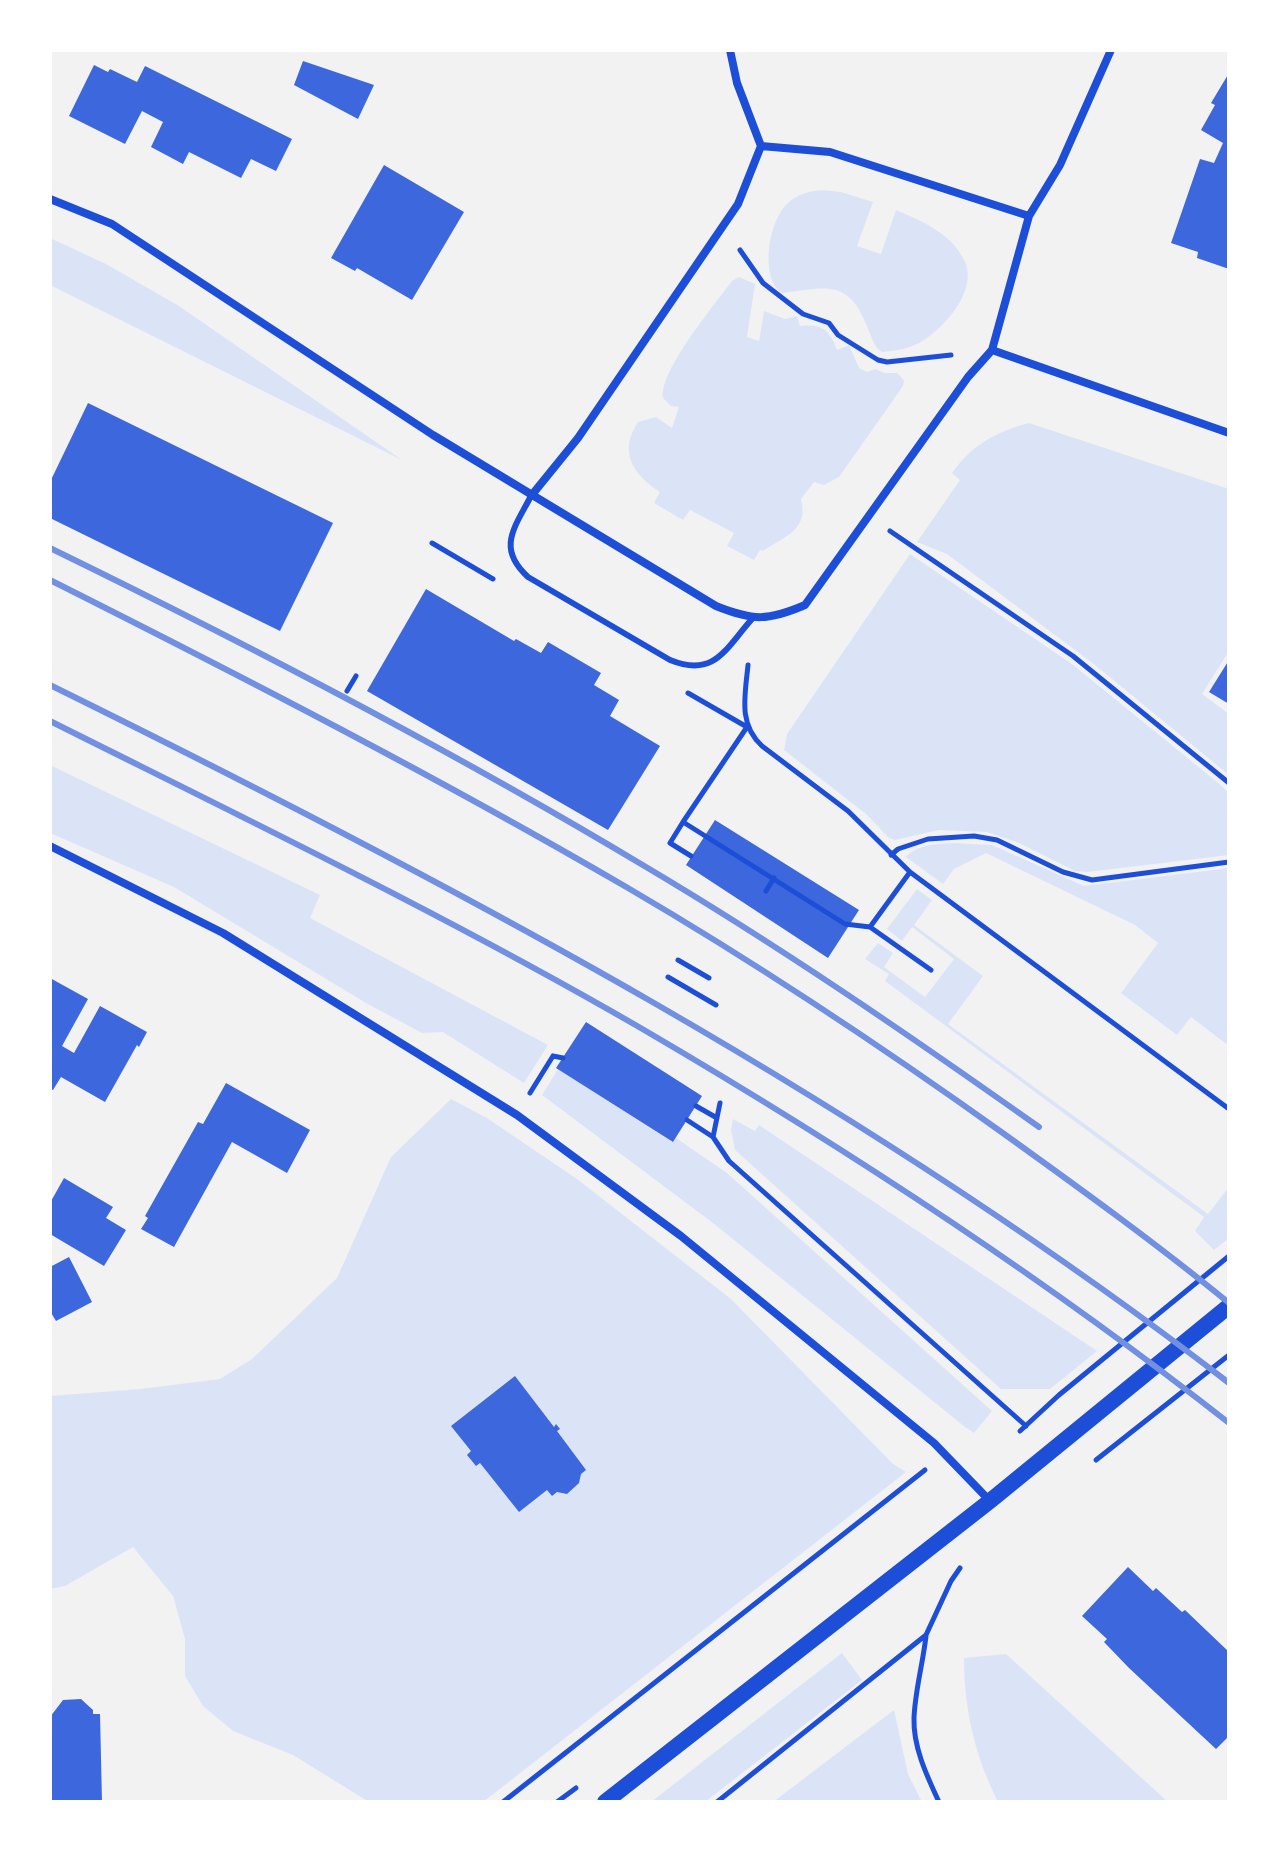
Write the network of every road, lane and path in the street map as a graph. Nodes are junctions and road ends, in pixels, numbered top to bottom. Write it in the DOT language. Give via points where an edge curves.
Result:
graph roads {
  1 [pos="730,50"];
  2 [pos="1111,50"];
  3 [pos="761,146"];
  4 [pos="50,199"];
  5 [pos="1029,216"];
  6 [pos="723,226"];
  7 [pos="992,350"];
  8 [pos="1229,433"];
  9 [pos="531,496"];
  10 [pos="869,518"];
  11 [pos="752,619"];
  12 [pos="356,676"];
  13 [pos="347,691"];
  14 [pos="747,727"];
  15 [pos="1229,783"];
  16 [pos="683,822"];
  17 [pos="50,846"];
  18 [pos="891,855"];
  19 [pos="691,856"];
  20 [pos="1229,862"];
  21 [pos="910,872"];
  22 [pos="774,878"];
  23 [pos="766,891"];
  24 [pos="870,927"];
  25 [pos="678,960"];
  26 [pos="931,970"];
  27 [pos="668,977"];
  28 [pos="709,978"];
  29 [pos="716,1005"];
  30 [pos="562,1058"];
  31 [pos="720,1103"];
  32 [pos="696,1106"];
  33 [pos="1229,1109"];
  34 [pos="517,1115"];
  35 [pos="717,1118"];
  36 [pos="687,1120"];
  37 [pos="713,1137"];
  38 [pos="1229,1256"];
  39 [pos="1229,1306"];
  40 [pos="945,1454"];
  41 [pos="990,1501"];
  42 [pos="964,1562"];
  43 [pos="926,1635"];
  44 [pos="503,1802"];
  45 [pos="605,1802"];
  46 [pos="717,1802"];
  47 [pos="939,1802"];
  1 -- 3 [label="street"];
  2 -- 5 [label="street" via="1060,165"];
  3 -- 5 [label="street" via="830,152"];
  3 -- 6 [label="street" via="738,204"];
  4 -- 9 [label="street" via="112,224"];
  5 -- 7 [label="street"];
  6 -- 7 [label="path" via="763,283 878,360"];
  6 -- 9 [label="street" via="578,438"];
  7 -- 8 [label="street"];
  7 -- 10 [label="street"];
  9 -- 11 [label="street" via="716,606"];
  9 -- 11 [label="lane" via="509,538 521,570 670,660 693,667 711,663"];
  10 -- 11 [label="street" via="805,605 779,617"];
  10 -- 15 [label="path" via="1073,656"];
  11 -- 14 [label="path"];
  12 -- 13 [label="path"];
  14 -- 16 [label="path"];
  14 -- 18 [label="path" via="762,746 870,831"];
  16 -- 19 [label="path" via="670,843"];
  16 -- 22 [label="path"];
  17 -- 34 [label="street" via="223,933"];
  18 -- 20 [label="path" via="928,839 974,836 997,840 1092,880"];
  18 -- 21 [label="path"];
  21 -- 24 [label="path"];
  21 -- 33 [label="path"];
  22 -- 23 [label="path"];
  22 -- 24 [label="path" via="845,924"];
  24 -- 26 [label="path"];
  25 -- 28 [label="path"];
  27 -- 29 [label="path"];
  30 -- 34 [label="path" via="553,1056"];
  31 -- 35 [label="path"];
  32 -- 35 [label="path"];
  34 -- 40 [label="street" via="681,1236"];
  35 -- 37 [label="path"];
  36 -- 37 [label="path"];
  37 -- 38 [label="path" via="729,1161 1026,1426"];
  39 -- 41 [label="main road"];
  40 -- 41 [label="street"];
  40 -- 44 [label="path"];
  41 -- 45 [label="main road"];
  42 -- 43 [label="path"];
  43 -- 46 [label="path"];
  43 -- 47 [label="path" via="914,1717 916,1742"];
}
